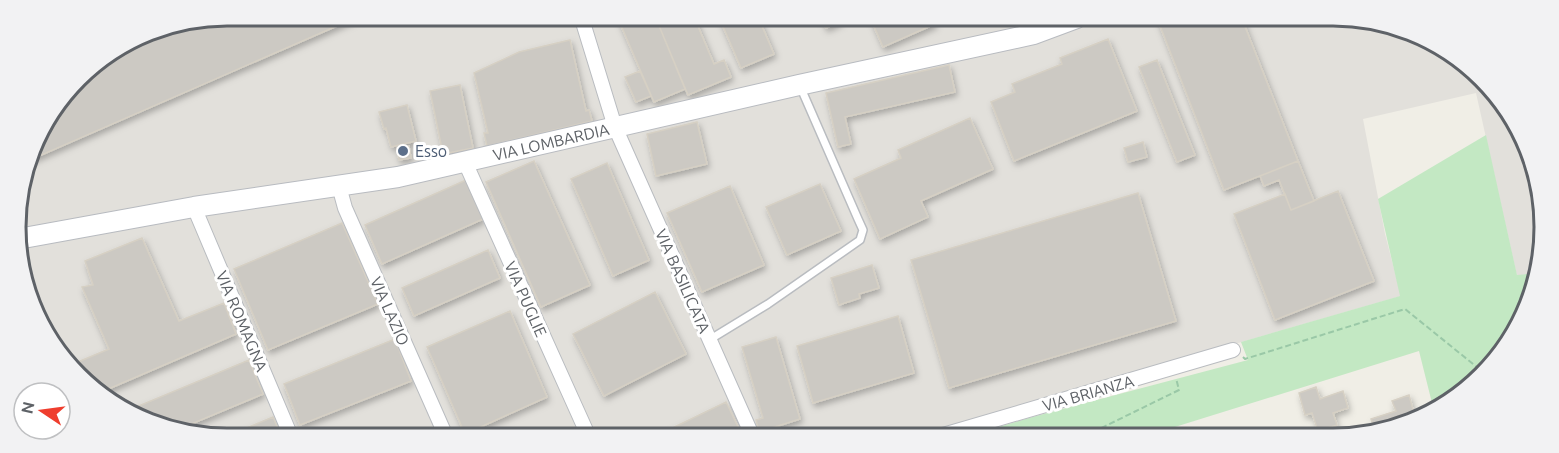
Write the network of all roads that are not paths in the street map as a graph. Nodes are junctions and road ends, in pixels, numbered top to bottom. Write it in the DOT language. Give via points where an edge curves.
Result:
graph roads {
  1 [pos="584,26"];
  2 [pos="1056,26"];
  3 [pos="799,85"];
  4 [pos="615,127"];
  5 [pos="465,162"];
  6 [pos="339,186"];
  7 [pos="194,207"];
  8 [pos="26,238"];
  9 [pos="709,340"];
  10 [pos="1233,350"];
  11 [pos="287,428"];
  12 [pos="442,428"];
  13 [pos="585,428"];
  14 [pos="749,428"];
  15 [pos="967,428"];
  1 -- 4 [label="street, VIA BASILICATA"];
  2 -- 3 [label="street, VIA LOMBARDIA"];
  3 -- 4 [label="street, VIA LOMBARDIA"];
  3 -- 9 [label="lane" via="863,230 860,240"];
  4 -- 5 [label="street, VIA LOMBARDIA"];
  4 -- 9 [label="street, VIA BASILICATA"];
  5 -- 6 [label="street, VIA LOMBARDIA"];
  5 -- 13 [label="street, VIA PUGLIE"];
  6 -- 7 [label="street, VIA LOMBARDIA"];
  6 -- 12 [label="street, VIA LAZIO" via="345,208"];
  7 -- 8 [label="street, VIA LOMBARDIA"];
  7 -- 11 [label="street, VIA ROMAGNA"];
  9 -- 14 [label="street, VIA BASILICATA"];
  10 -- 15 [label="street, VIA BRIANZA"];
}
